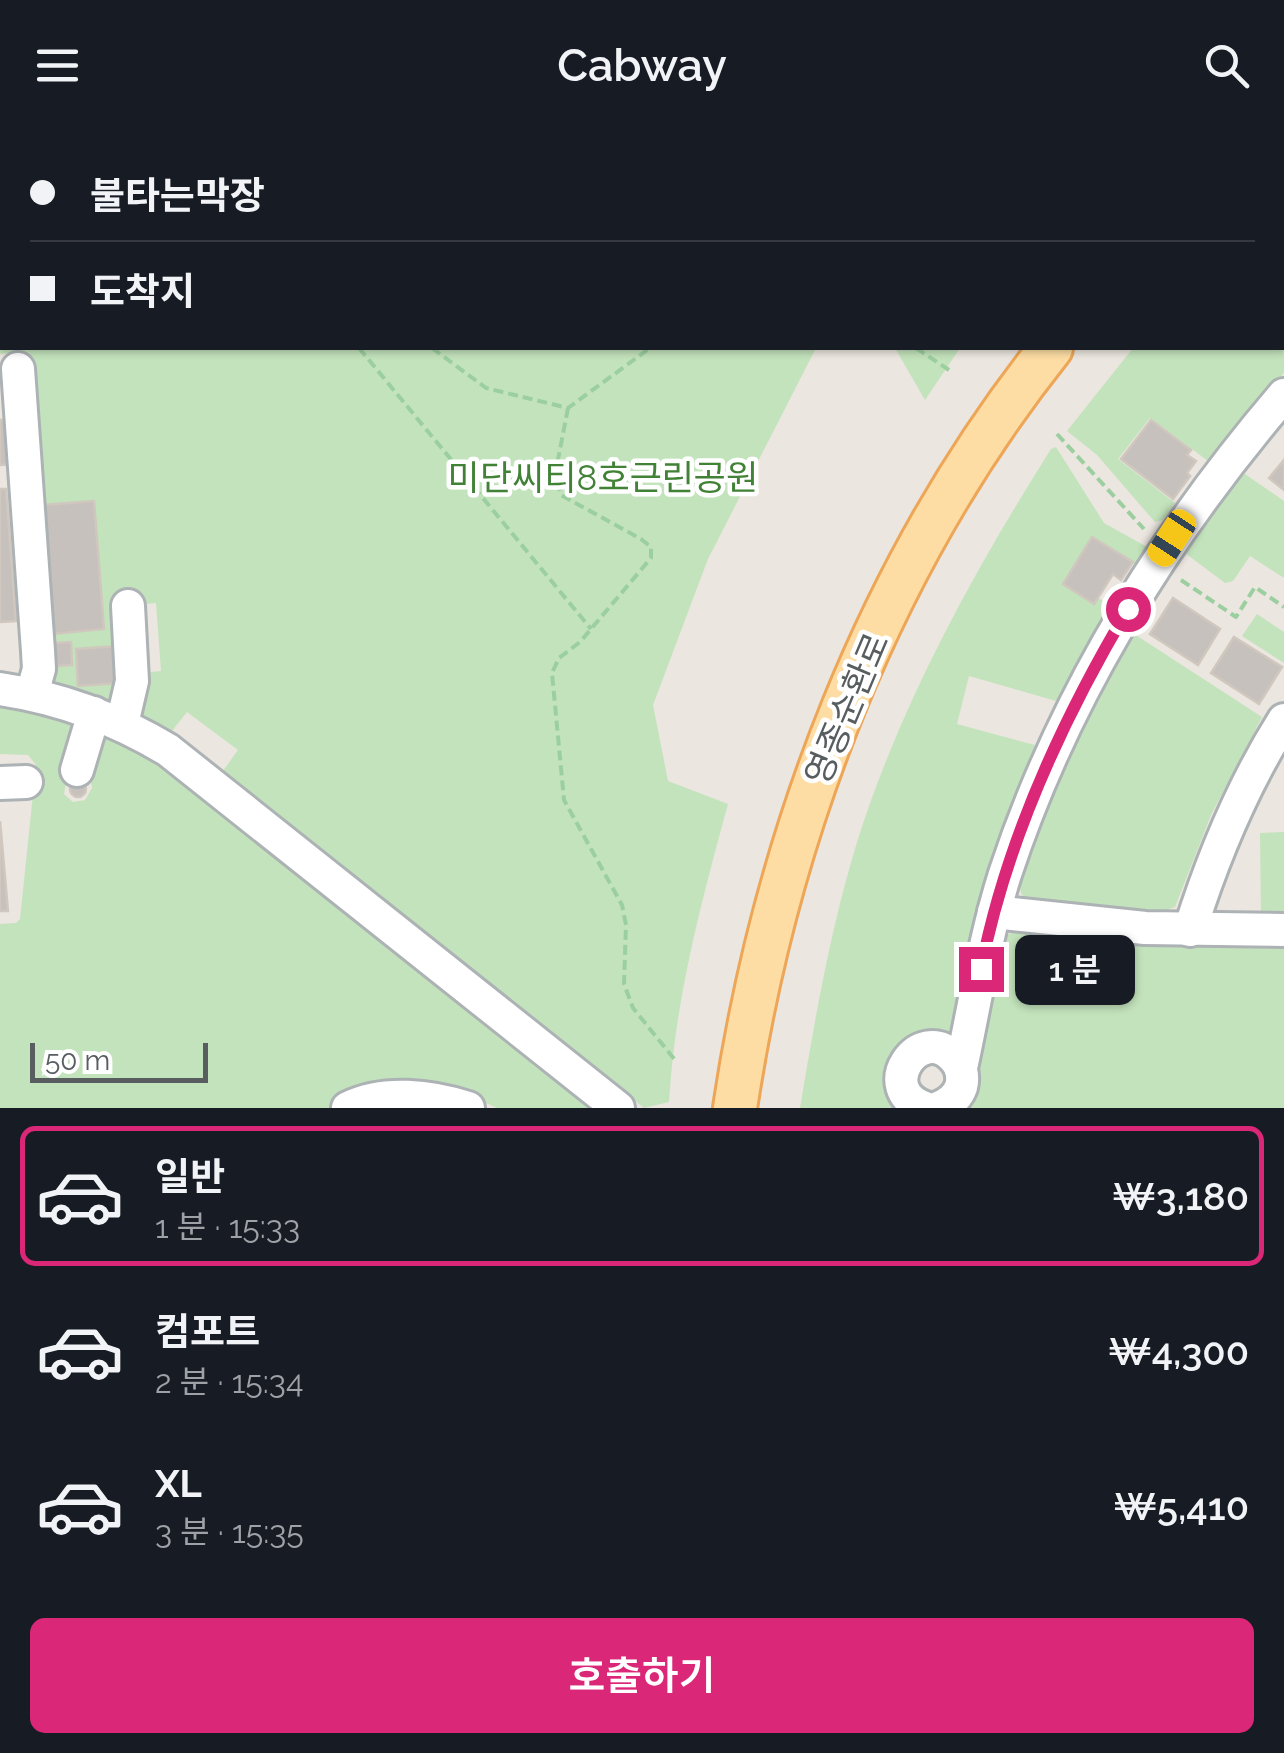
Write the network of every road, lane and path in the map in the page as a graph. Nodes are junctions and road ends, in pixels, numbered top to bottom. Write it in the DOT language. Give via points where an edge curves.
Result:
graph roads {
  1 [pos="361,350"];
  2 [pos="435,350"];
  3 [pos="647,350"];
  4 [pos="919,350"];
  5 [pos="1049,350"];
  6 [pos="18,369"];
  7 [pos="949,370"];
  8 [pos="1284,395"];
  9 [pos="568,408"];
  10 [pos="1058,434"];
  11 [pos="13,478"];
  12 [pos="1154,540"];
  13 [pos="1181,580"];
  14 [pos="128,606"];
  15 [pos="1284,606"];
  16 [pos="591,630"];
  17 [pos="16,692"];
  18 [pos="108,718"];
  19 [pos="1281,729"];
  20 [pos="76,770"];
  21 [pos="994,912"];
  22 [pos="1190,930"];
  23 [pos="1284,930"];
  24 [pos="675,1060"];
  25 [pos="960,1068"];
  26 [pos="348,1108"];
  27 [pos="468,1108"];
  28 [pos="618,1108"];
  29 [pos="735,1108"];
  30 [pos="925,1108"];
  31 [pos="938,1108"];
  1 -- 16 [label="path"];
  2 -- 9 [label="path" via="486,388"];
  3 -- 9 [label="path"];
  4 -- 7 [label="path"];
  5 -- 29 [label="main road, 영종순환로" via="958,479 836,725 771,924"];
  6 -- 11 [label="street"];
  8 -- 21 [label="street" via="1182,522 1096,662 1054,748"];
  9 -- 16 [label="path" via="555,474 561,495 651,547 645,569"];
  10 -- 12 [label="path"];
  11 -- 17 [label="street" via="39,669"];
  13 -- 15 [label="path" via="1236,617 1255,588"];
  14 -- 18 [label="street" via="132,682"];
  16 -- 24 [label="path" via="552,672 564,800 622,905 624,984 632,1008"];
  17 -- 18 [label="street"];
  18 -- 20 [label="street"];
  18 -- 28 [label="street" via="195,771"];
  19 -- 22 [label="street" via="1210,868"];
  21 -- 22 [label="street"];
  21 -- 25 [label="street"];
  22 -- 23 [label="street"];
  25 -- 30 [label="street" via="939,1048 920,1050 906,1062 903,1089"];
  25 -- 31 [label="street" via="960,1089"];
  26 -- 27 [label="street" via="395,1097"];
}
